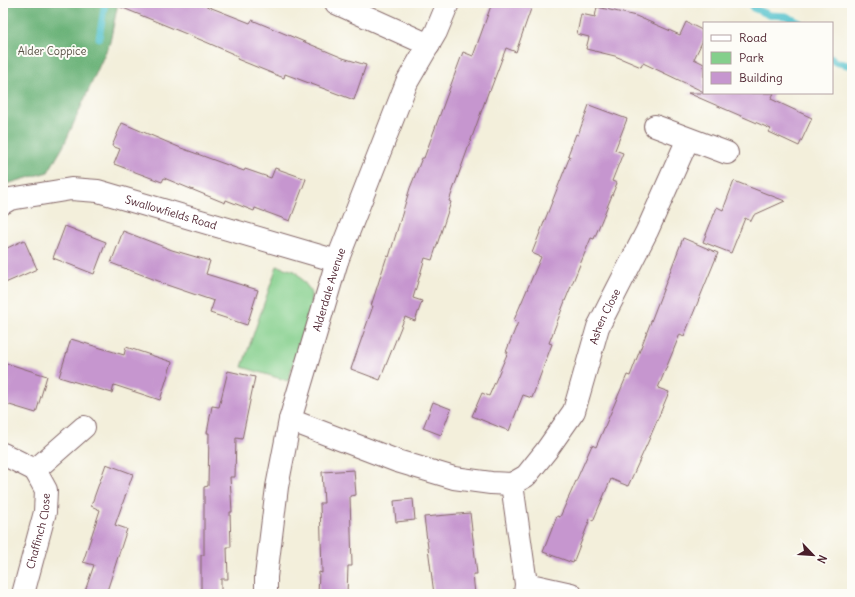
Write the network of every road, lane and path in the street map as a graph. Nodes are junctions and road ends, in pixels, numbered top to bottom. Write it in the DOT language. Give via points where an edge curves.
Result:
graph roads {
  1 [pos="336,3"];
  2 [pos="448,3"];
  3 [pos="429,45"];
  4 [pos="655,126"];
  5 [pos="688,139"];
  6 [pos="727,153"];
  7 [pos="3,203"];
  8 [pos="338,261"];
  9 [pos="290,420"];
  10 [pos="84,427"];
  11 [pos="3,454"];
  12 [pos="35,470"];
  13 [pos="512,484"];
  14 [pos="525,589"];
  15 [pos="24,594"];
  16 [pos="266,594"];
  17 [pos="571,594"];
  1 -- 3 [label="street"];
  2 -- 3 [label="street, Alderdale Avenue"];
  3 -- 8 [label="street, Alderdale Avenue" via="407,82"];
  4 -- 5 [label="street"];
  5 -- 6 [label="street"];
  5 -- 13 [label="street, Ashen Close" via="647,231 598,327 574,411 526,476"];
  7 -- 8 [label="street, Swallowfields Road" via="10,199 71,188 98,191"];
  8 -- 9 [label="street, Alderdale Avenue"];
  9 -- 13 [label="street" via="397,461 454,478 491,484"];
  9 -- 16 [label="street, Alderdale Avenue" via="277,487"];
  10 -- 12 [label="street"];
  11 -- 12 [label="street"];
  12 -- 15 [label="street, Chaffinch Close" via="46,490 45,512"];
  13 -- 14 [label="street"];
  14 -- 17 [label="street"];
}
